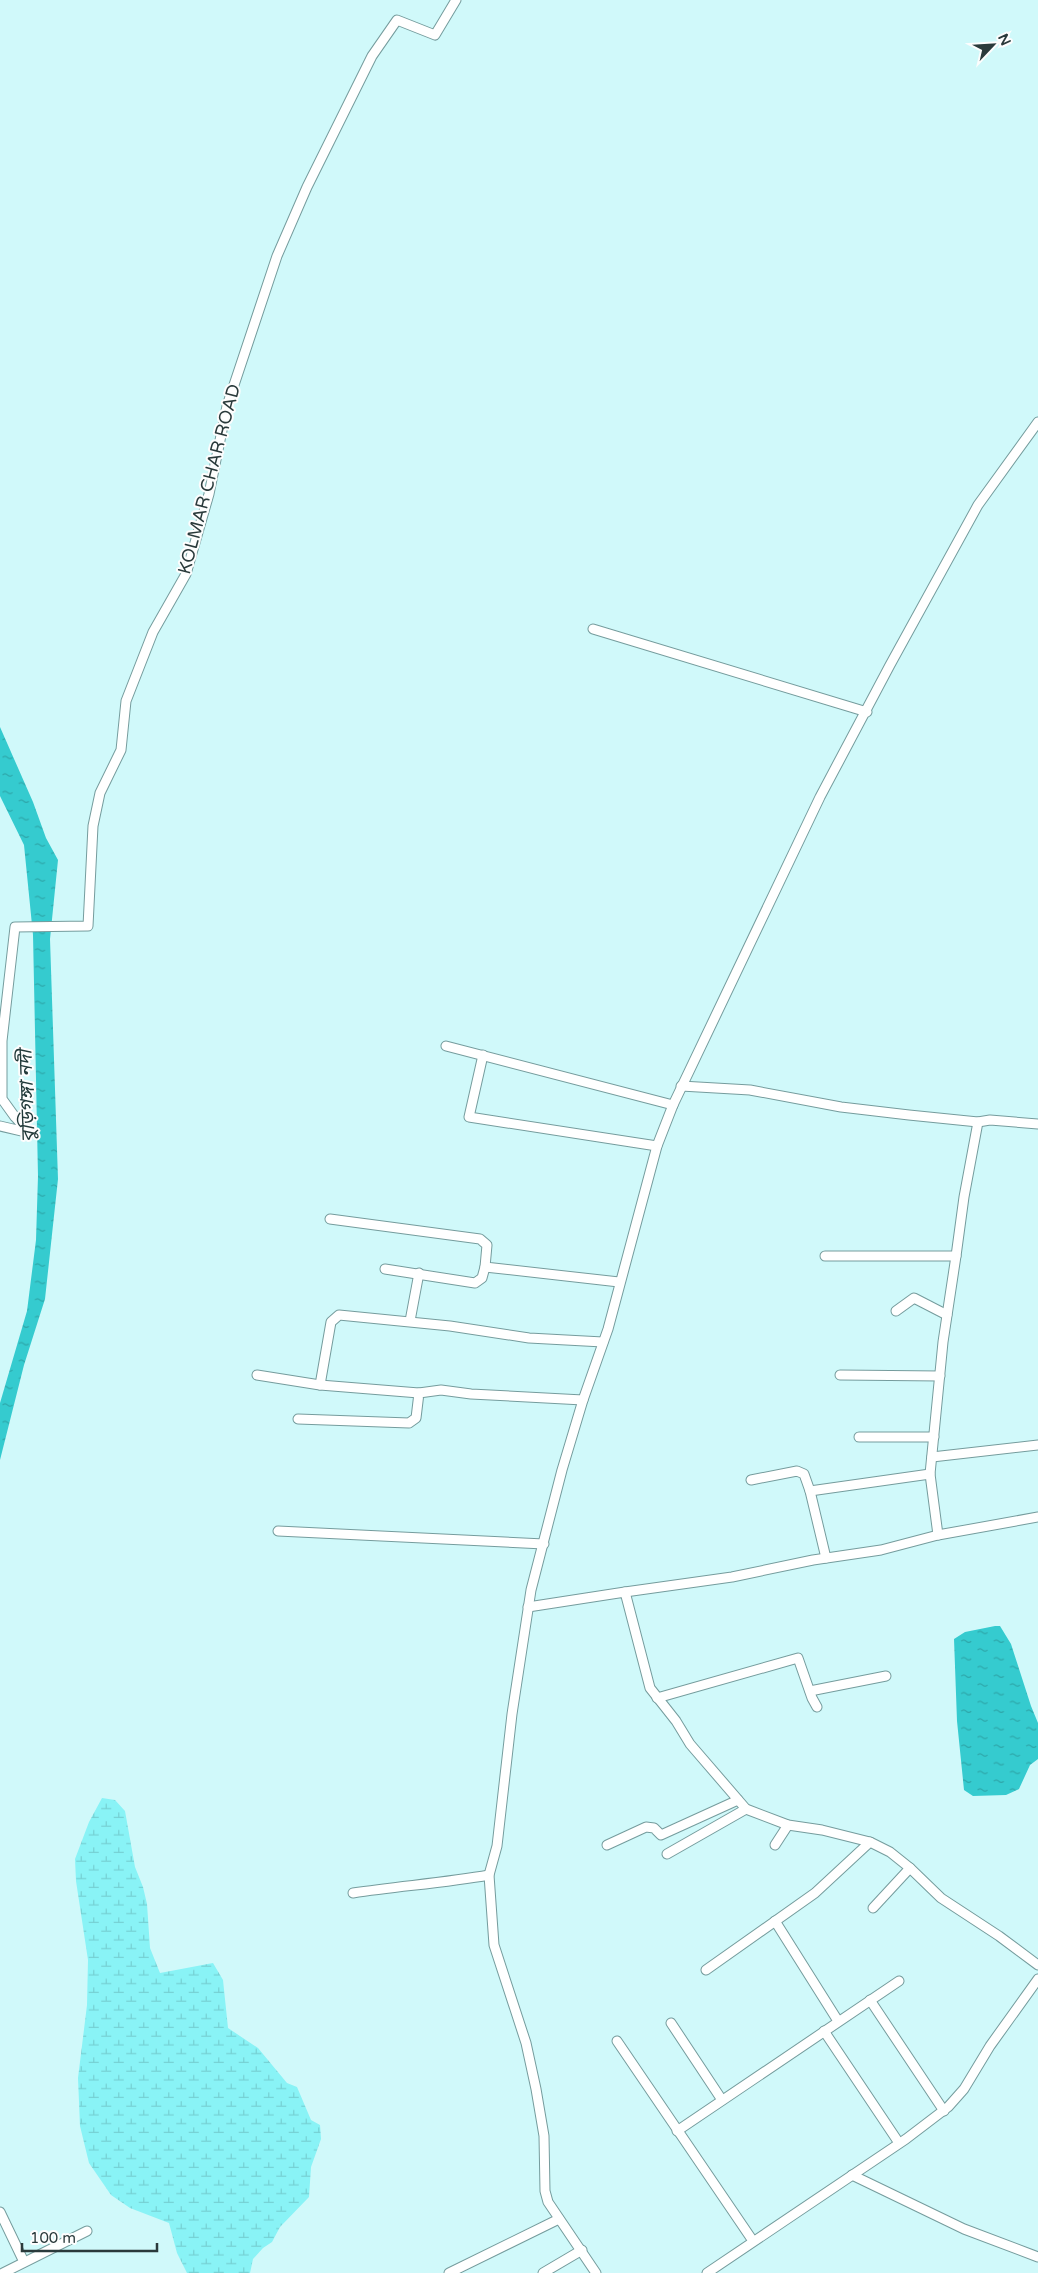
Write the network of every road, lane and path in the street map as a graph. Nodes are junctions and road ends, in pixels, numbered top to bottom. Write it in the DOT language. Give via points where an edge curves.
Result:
graph roads {
  1 [pos="456,0"];
  2 [pos="1037,426"];
  3 [pos="593,629"];
  4 [pos="867,712"];
  5 [pos="446,1046"];
  6 [pos="483,1055"];
  7 [pos="681,1086"];
  8 [pos="673,1105"];
  9 [pos="978,1122"];
  10 [pos="1038,1124"];
  11 [pos="0,1126"];
  12 [pos="658,1146"];
  13 [pos="330,1219"];
  14 [pos="825,1256"];
  15 [pos="956,1256"];
  16 [pos="486,1267"];
  17 [pos="385,1269"];
  18 [pos="419,1273"];
  19 [pos="619,1282"];
  20 [pos="896,1310"];
  21 [pos="947,1315"];
  22 [pos="410,1321"];
  23 [pos="603,1342"];
  24 [pos="257,1375"];
  25 [pos="840,1375"];
  26 [pos="940,1376"];
  27 [pos="320,1385"];
  28 [pos="419,1393"];
  29 [pos="583,1400"];
  30 [pos="298,1419"];
  31 [pos="859,1437"];
  32 [pos="934,1437"];
  33 [pos="1038,1446"];
  34 [pos="932,1457"];
  35 [pos="930,1474"];
  36 [pos="751,1480"];
  37 [pos="810,1491"];
  38 [pos="1038,1517"];
  39 [pos="278,1531"];
  40 [pos="938,1535"];
  41 [pos="544,1544"];
  42 [pos="826,1558"];
  43 [pos="625,1592"];
  44 [pos="528,1607"];
  45 [pos="886,1676"];
  46 [pos="810,1691"];
  47 [pos="658,1698"];
  48 [pos="817,1707"];
  49 [pos="738,1800"];
  50 [pos="746,1809"];
  51 [pos="788,1825"];
  52 [pos="870,1842"];
  53 [pos="607,1845"];
  54 [pos="775,1845"];
  55 [pos="667,1854"];
  56 [pos="910,1868"];
  57 [pos="489,1875"];
  58 [pos="353,1893"];
  59 [pos="873,1908"];
  60 [pos="776,1921"];
  61 [pos="1038,1965"];
  62 [pos="706,1970"];
  63 [pos="1038,1979"];
  64 [pos="899,1981"];
  65 [pos="870,2000"];
  66 [pos="838,2021"];
  67 [pos="671,2023"];
  68 [pos="824,2031"];
  69 [pos="617,2041"];
  70 [pos="722,2100"];
  71 [pos="944,2111"];
  72 [pos="677,2130"];
  73 [pos="900,2143"];
  74 [pos="852,2175"];
  75 [pos="0,2212"];
  76 [pos="559,2219"];
  77 [pos="87,2231"];
  78 [pos="753,2241"];
  79 [pos="582,2250"];
  80 [pos="1038,2257"];
  81 [pos="24,2262"];
  82 [pos="3,2273"];
  83 [pos="449,2273"];
  84 [pos="543,2273"];
  85 [pos="596,2273"];
  86 [pos="707,2273"];
  1 -- 11 [label="street, KOLMAR CHAR ROAD" via="435,35 397,20 372,56 307,187 277,256 227,406 209,494 186,574 153,632 126,701 121,750 100,793 93,826 88,926 15,927 2,1041 2,1099 30,1133"];
  2 -- 4 [label="street" via="971,516"];
  3 -- 4 [label="street"];
  4 -- 7 [label="street" via="820,797"];
  5 -- 6 [label="street"];
  6 -- 8 [label="street"];
  6 -- 12 [label="street" via="469,1117"];
  7 -- 8 [label="street"];
  7 -- 9 [label="street" via="750,1090 841,1107"];
  8 -- 12 [label="street"];
  9 -- 10 [label="street"];
  9 -- 15 [label="street"];
  12 -- 19 [label="street"];
  13 -- 16 [label="street" via="480,1239 487,1245"];
  14 -- 15 [label="street"];
  15 -- 21 [label="street"];
  16 -- 18 [label="street" via="476,1283"];
  16 -- 19 [label="street"];
  17 -- 18 [label="street"];
  18 -- 22 [label="street"];
  19 -- 23 [label="street"];
  20 -- 21 [label="street" via="914,1298"];
  21 -- 26 [label="street"];
  22 -- 23 [label="street" via="529,1338"];
  22 -- 27 [label="street" via="335,1316 331,1322"];
  23 -- 29 [label="street"];
  24 -- 27 [label="street"];
  25 -- 26 [label="street"];
  26 -- 32 [label="street"];
  27 -- 28 [label="street"];
  28 -- 29 [label="street" via="441,1390"];
  28 -- 30 [label="street" via="416,1418 410,1423"];
  29 -- 41 [label="street"];
  31 -- 32 [label="street"];
  32 -- 34 [label="street"];
  33 -- 34 [label="street"];
  34 -- 35 [label="street"];
  35 -- 37 [label="street"];
  35 -- 40 [label="street"];
  36 -- 37 [label="street" via="800,1471"];
  37 -- 42 [label="street"];
  38 -- 40 [label="street"];
  39 -- 41 [label="street"];
  40 -- 42 [label="street" via="882,1550"];
  41 -- 44 [label="street"];
  42 -- 43 [label="street" via="732,1577"];
  43 -- 44 [label="street"];
  43 -- 47 [label="street" via="650,1688"];
  44 -- 57 [label="street" via="497,1846"];
  45 -- 46 [label="street"];
  46 -- 47 [label="street" via="798,1658"];
  46 -- 48 [label="street"];
  47 -- 49 [label="street" via="690,1744"];
  49 -- 50 [label="street"];
  49 -- 53 [label="street" via="660,1835 654,1828 646,1827"];
  50 -- 51 [label="street"];
  50 -- 55 [label="street"];
  51 -- 52 [label="street"];
  51 -- 54 [label="street"];
  52 -- 56 [label="street" via="890,1852"];
  52 -- 60 [label="street" via="815,1893"];
  56 -- 59 [label="street"];
  56 -- 61 [label="street" via="940,1898"];
  57 -- 58 [label="street"];
  57 -- 76 [label="street" via="494,1945 526,2043 544,2136 545,2191"];
  60 -- 62 [label="street"];
  60 -- 66 [label="street"];
  63 -- 71 [label="street" via="964,2089"];
  64 -- 65 [label="street"];
  65 -- 66 [label="street"];
  65 -- 71 [label="street"];
  66 -- 68 [label="street"];
  67 -- 70 [label="street"];
  68 -- 70 [label="street"];
  68 -- 73 [label="street"];
  69 -- 72 [label="street"];
  70 -- 72 [label="street"];
  71 -- 73 [label="street"];
  72 -- 78 [label="street"];
  73 -- 74 [label="street"];
  74 -- 78 [label="street"];
  74 -- 80 [label="street" via="964,2229"];
  75 -- 81 [label="street"];
  76 -- 79 [label="street"];
  76 -- 83 [label="street"];
  77 -- 81 [label="street"];
  78 -- 86 [label="street"];
  79 -- 84 [label="street"];
  79 -- 85 [label="street"];
  81 -- 82 [label="street"];
}
